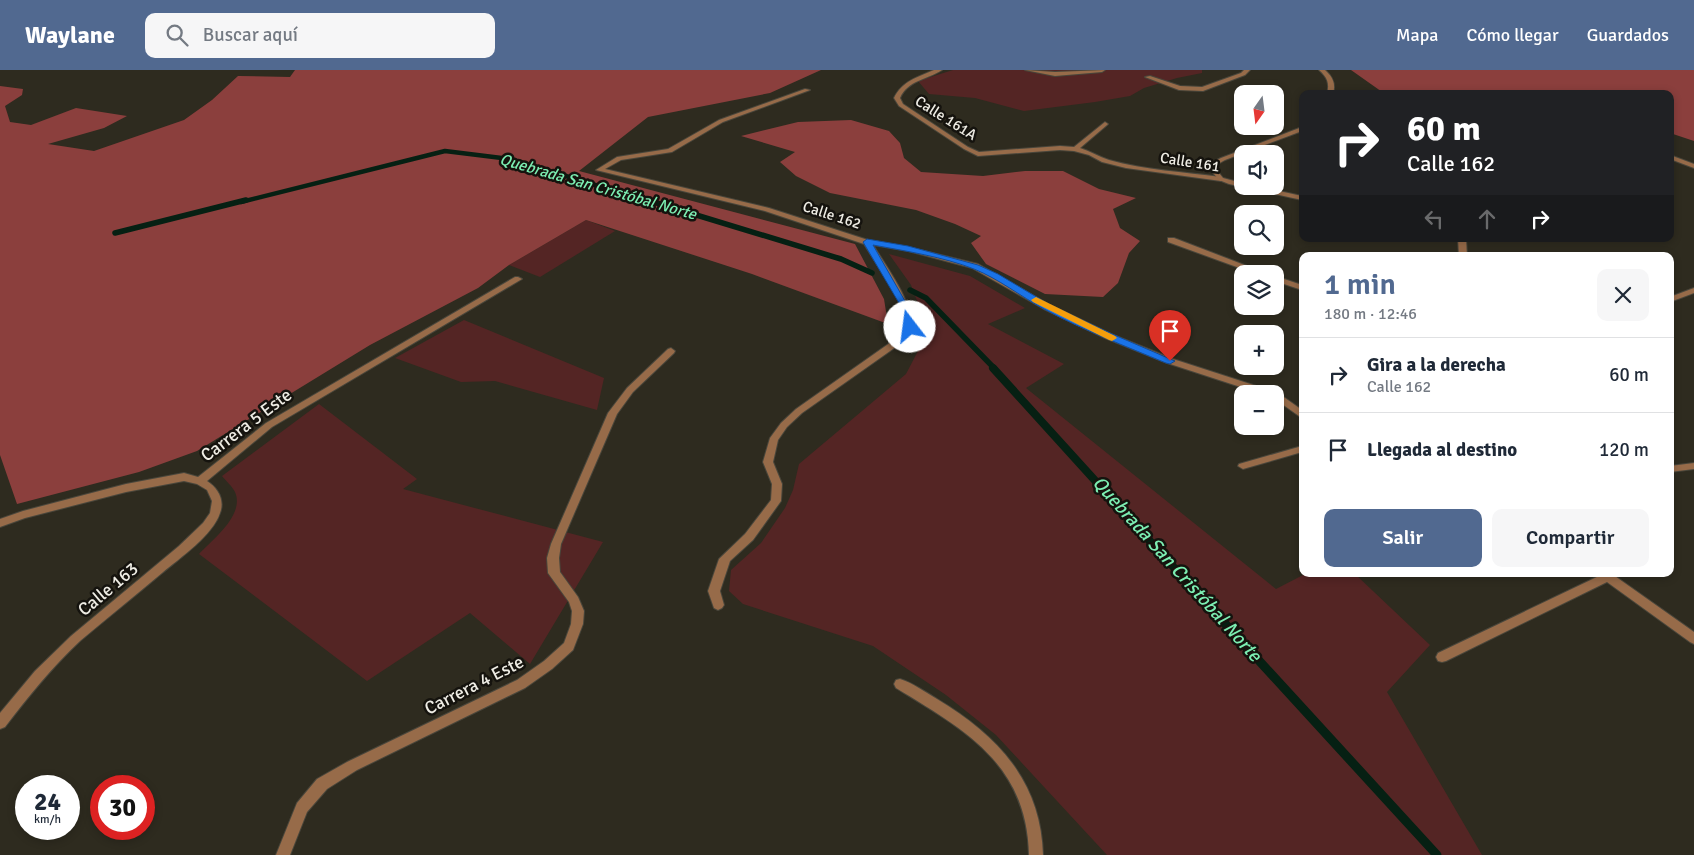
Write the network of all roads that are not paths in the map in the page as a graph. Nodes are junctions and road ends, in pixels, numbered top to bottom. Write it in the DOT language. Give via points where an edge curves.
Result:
graph roads {
  1 [pos="940,70"];
  2 [pos="1028,70"];
  3 [pos="1102,70"];
  4 [pos="1247,70"];
  5 [pos="1322,70"];
  6 [pos="1148,77"];
  7 [pos="807,90"];
  8 [pos="1331,90"];
  9 [pos="1105,124"];
  10 [pos="1299,130"];
  11 [pos="1075,148"];
  12 [pos="1674,158"];
  13 [pos="1694,166"];
  14 [pos="1221,179"];
  15 [pos="1299,197"];
  16 [pos="1172,240"];
  17 [pos="867,242"];
  18 [pos="1240,265"];
  19 [pos="518,279"];
  20 [pos="1284,281"];
  21 [pos="1299,287"];
  22 [pos="1694,290"];
  23 [pos="1674,298"];
  24 [pos="671,351"];
  25 [pos="1243,385"];
  26 [pos="1284,402"];
  27 [pos="1299,412"];
  28 [pos="1299,450"];
  29 [pos="1243,466"];
  30 [pos="1694,466"];
  31 [pos="1674,468"];
  32 [pos="200,481"];
  33 [pos="0,523"];
  34 [pos="1601,577"];
  35 [pos="1608,577"];
  36 [pos="718,605"];
  37 [pos="1694,640"];
  38 [pos="1442,657"];
  39 [pos="900,684"];
  40 [pos="0,724"];
  41 [pos="283,855"];
  42 [pos="1036,855"];
  1 -- 11 [label="street, Calle 161A" via="906,85 900,91 900,105 966,148 978,154"];
  2 -- 3 [label="street" via="1061,74"];
  4 -- 6 [label="street" via="1203,89 1179,88"];
  5 -- 8 [label="street" via="1332,82"];
  7 -- 17 [label="street, Calle 162" via="721,121 670,151 619,158 599,170 767,209"];
  9 -- 11 [label="street"];
  10 -- 14 [label="street" via="1215,163 1212,168"];
  11 -- 14 [label="street, Calle 161" via="1104,161 1126,166"];
  12 -- 13 [label="street"];
  14 -- 15 [label="street, Calle 161" via="1252,189"];
  16 -- 18 [label="street"];
  17 -- 25 [label="street, Calle 162" via="975,266 1047,307 1108,336"];
  17 -- 36 [label="street" via="904,303 910,327 897,342 799,412 772,440 768,462 777,484 776,501 749,537 725,558 714,591"];
  19 -- 32 [label="street, Carrera 5 Este" via="269,425"];
  20 -- 21 [label="street"];
  22 -- 23 [label="street"];
  24 -- 41 [label="street, Carrera 4 Este" via="630,390 613,413 556,544 554,573 578,611 569,646 521,684 352,766 322,784 302,808"];
  26 -- 27 [label="street, Calle 162"];
  28 -- 29 [label="street"];
  30 -- 31 [label="street"];
  32 -- 33 [label="street, Carrera 5 Este" via="184,477 159,480"];
  32 -- 40 [label="street, Calle 163" via="211,488 217,501 215,513 207,526 75,639 39,675"];
  34 -- 38 [label="street"];
  35 -- 37 [label="street"];
  39 -- 42 [label="street" via="970,728 1006,764 1029,808 1037,839"];
}
